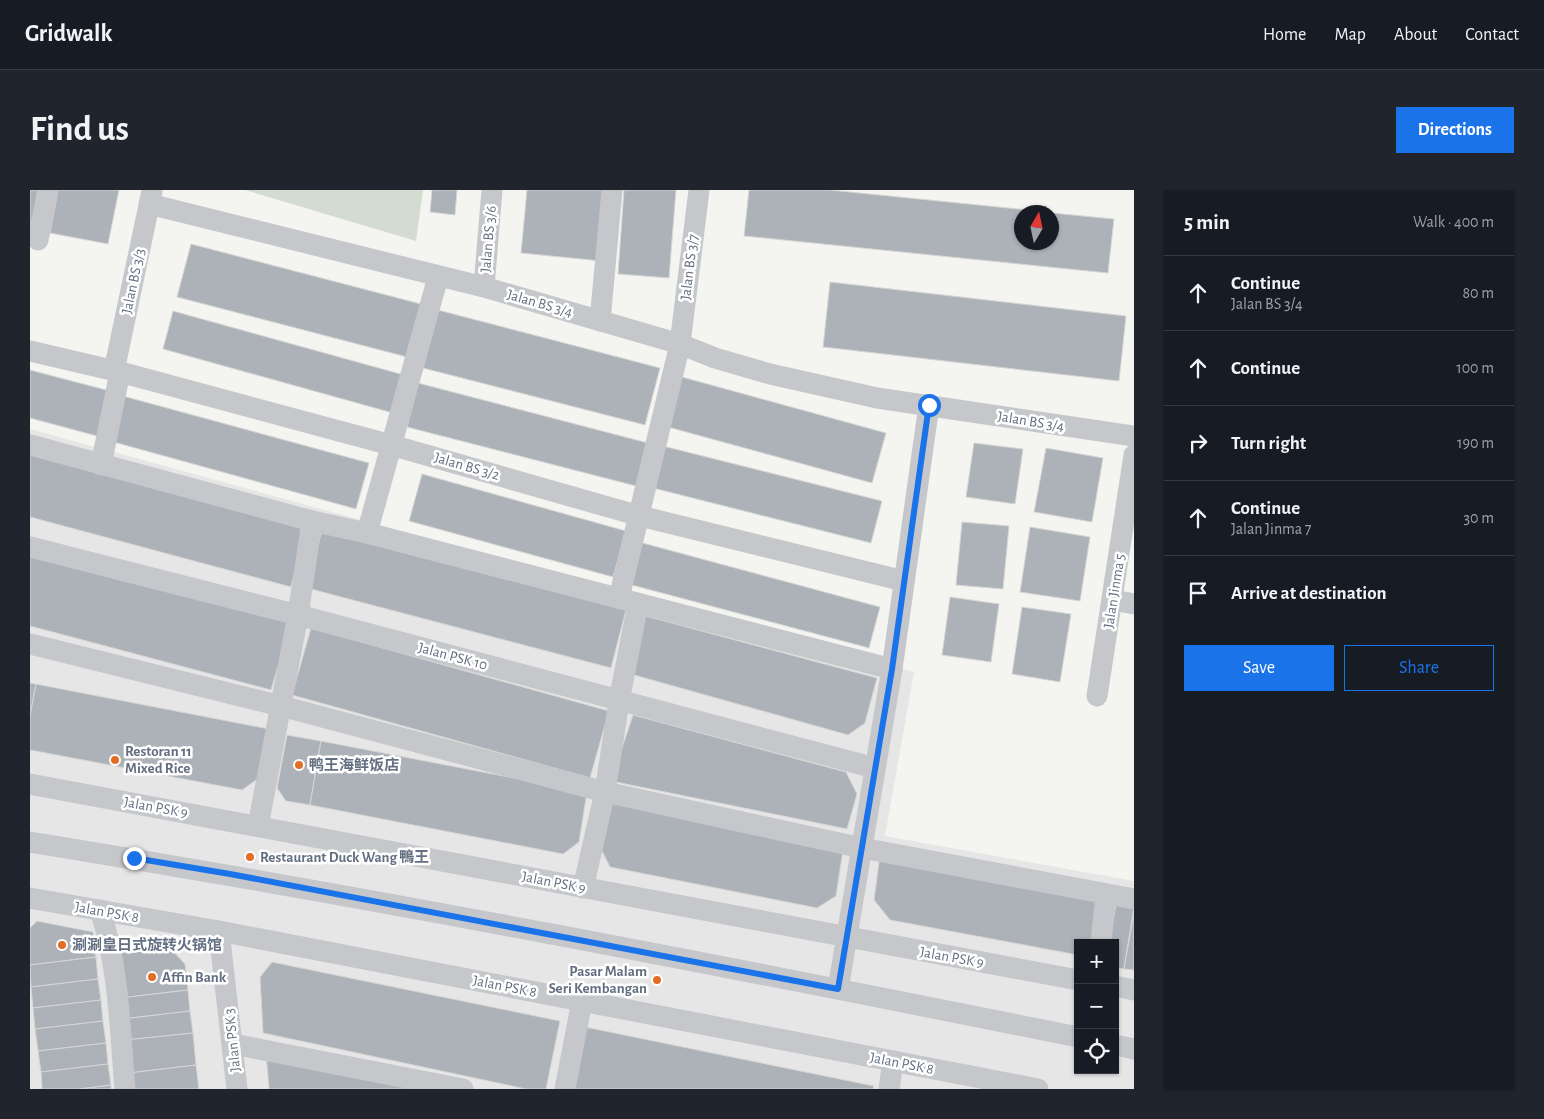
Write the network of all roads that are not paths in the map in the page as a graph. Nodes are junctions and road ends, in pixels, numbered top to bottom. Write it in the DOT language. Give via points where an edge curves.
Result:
graph roads {
  1 [pos="48,190"];
  2 [pos="492,190"];
  3 [pos="612,190"];
  4 [pos="699,190"];
  5 [pos="151,197"];
  6 [pos="38,240"];
  7 [pos="438,277"];
  8 [pos="484,287"];
  9 [pos="600,320"];
  10 [pos="680,344"];
  11 [pos="30,352"];
  12 [pos="117,372"];
  13 [pos="929,405"];
  14 [pos="1134,436"];
  15 [pos="30,445"];
  16 [pos="392,445"];
  17 [pos="1134,455"];
  18 [pos="101,465"];
  19 [pos="640,516"];
  20 [pos="312,521"];
  21 [pos="367,533"];
  22 [pos="30,547"];
  23 [pos="904,581"];
  24 [pos="1113,600"];
  25 [pos="629,601"];
  26 [pos="1134,604"];
  27 [pos="298,614"];
  28 [pos="30,644"];
  29 [pos="892,669"];
  30 [pos="1097,696"];
  31 [pos="619,700"];
  32 [pos="281,706"];
  33 [pos="875,768"];
  34 [pos="30,784"];
  35 [pos="605,792"];
  36 [pos="258,826"];
  37 [pos="30,842"];
  38 [pos="862,848"];
  39 [pos="583,888"];
  40 [pos="1106,894"];
  41 [pos="30,898"];
  42 [pos="1134,899"];
  43 [pos="100,910"];
  44 [pos="219,932"];
  45 [pos="847,938"];
  46 [pos="1101,939"];
  47 [pos="1074,979"];
  48 [pos="1119,987"];
  49 [pos="838,989"];
  50 [pos="1134,990"];
  51 [pos="582,1001"];
  52 [pos="1074,1036"];
  53 [pos="233,1044"];
  54 [pos="1119,1046"];
  55 [pos="1134,1048"];
  56 [pos="894,1061"];
  57 [pos="125,1089"];
  58 [pos="237,1089"];
  59 [pos="463,1089"];
  60 [pos="565,1089"];
  61 [pos="889,1089"];
  62 [pos="1038,1089"];
  1 -- 6 [label="street"];
  2 -- 8 [label="street, Jalan BS 3/6"];
  3 -- 9 [label="street"];
  4 -- 10 [label="street, Jalan BS 3/7"];
  5 -- 7 [label="street, Jalan BS 3/4"];
  5 -- 12 [label="street, Jalan BS 3/3"];
  7 -- 8 [label="street, Jalan BS 3/4"];
  7 -- 16 [label="street"];
  8 -- 9 [label="street, Jalan BS 3/4"];
  9 -- 10 [label="street, Jalan BS 3/4"];
  10 -- 13 [label="street, Jalan BS 3/4" via="770,374 877,398"];
  10 -- 19 [label="street, Jalan BS 3/7"];
  11 -- 12 [label="street, Jalan BS 3/2"];
  12 -- 16 [label="street, Jalan BS 3/2"];
  12 -- 18 [label="street, Jalan BS 3/3"];
  13 -- 14 [label="street, Jalan BS 3/4"];
  13 -- 23 [label="street"];
  15 -- 18 [label="street"];
  16 -- 19 [label="street, Jalan BS 3/2"];
  16 -- 21 [label="street"];
  17 -- 24 [label="street, Jalan Jinma 5"];
  18 -- 20 [label="street"];
  19 -- 23 [label="street, Jalan BS 3/2"];
  19 -- 25 [label="street, Jalan BS 3/7"];
  20 -- 21 [label="street"];
  20 -- 27 [label="street"];
  21 -- 25 [label="street"];
  22 -- 27 [label="street, Jalan PSK 10"];
  23 -- 29 [label="street"];
  24 -- 26 [label="street"];
  24 -- 30 [label="street, Jalan Jinma 5"];
  25 -- 29 [label="street"];
  25 -- 31 [label="street, Jalan BS 3/7"];
  27 -- 31 [label="street, Jalan PSK 10"];
  27 -- 32 [label="street"];
  28 -- 32 [label="street"];
  29 -- 33 [label="street"];
  31 -- 33 [label="street, Jalan PSK 10"];
  31 -- 35 [label="street, Jalan BS 3/7"];
  32 -- 35 [label="street"];
  32 -- 36 [label="street"];
  33 -- 38 [label="street"];
  34 -- 36 [label="street, Jalan PSK 9"];
  35 -- 38 [label="street"];
  35 -- 39 [label="street, Jalan BS 3/7"];
  36 -- 39 [label="street, Jalan PSK 9"];
  37 -- 49 [label="street" via="230,874"];
  38 -- 40 [label="street"];
  38 -- 45 [label="street"];
  39 -- 45 [label="street, Jalan PSK 9"];
  40 -- 42 [label="street"];
  40 -- 46 [label="street"];
  41 -- 43 [label="street, Jalan PSK 8"];
  43 -- 44 [label="street, Jalan PSK 8"];
  43 -- 57 [label="street" via="108,934 115,979"];
  44 -- 51 [label="street, Jalan PSK 8"];
  44 -- 53 [label="street, Jalan PSK 3"];
  45 -- 47 [label="street, Jalan PSK 9"];
  45 -- 49 [label="street"];
  48 -- 50 [label="street"];
  49 -- 52 [label="street"];
  51 -- 56 [label="street, Jalan PSK 8"];
  51 -- 60 [label="street"];
  53 -- 58 [label="street, Jalan PSK 3"];
  53 -- 59 [label="street"];
  54 -- 55 [label="street"];
  56 -- 61 [label="street"];
  56 -- 62 [label="street, Jalan PSK 8"];
}
